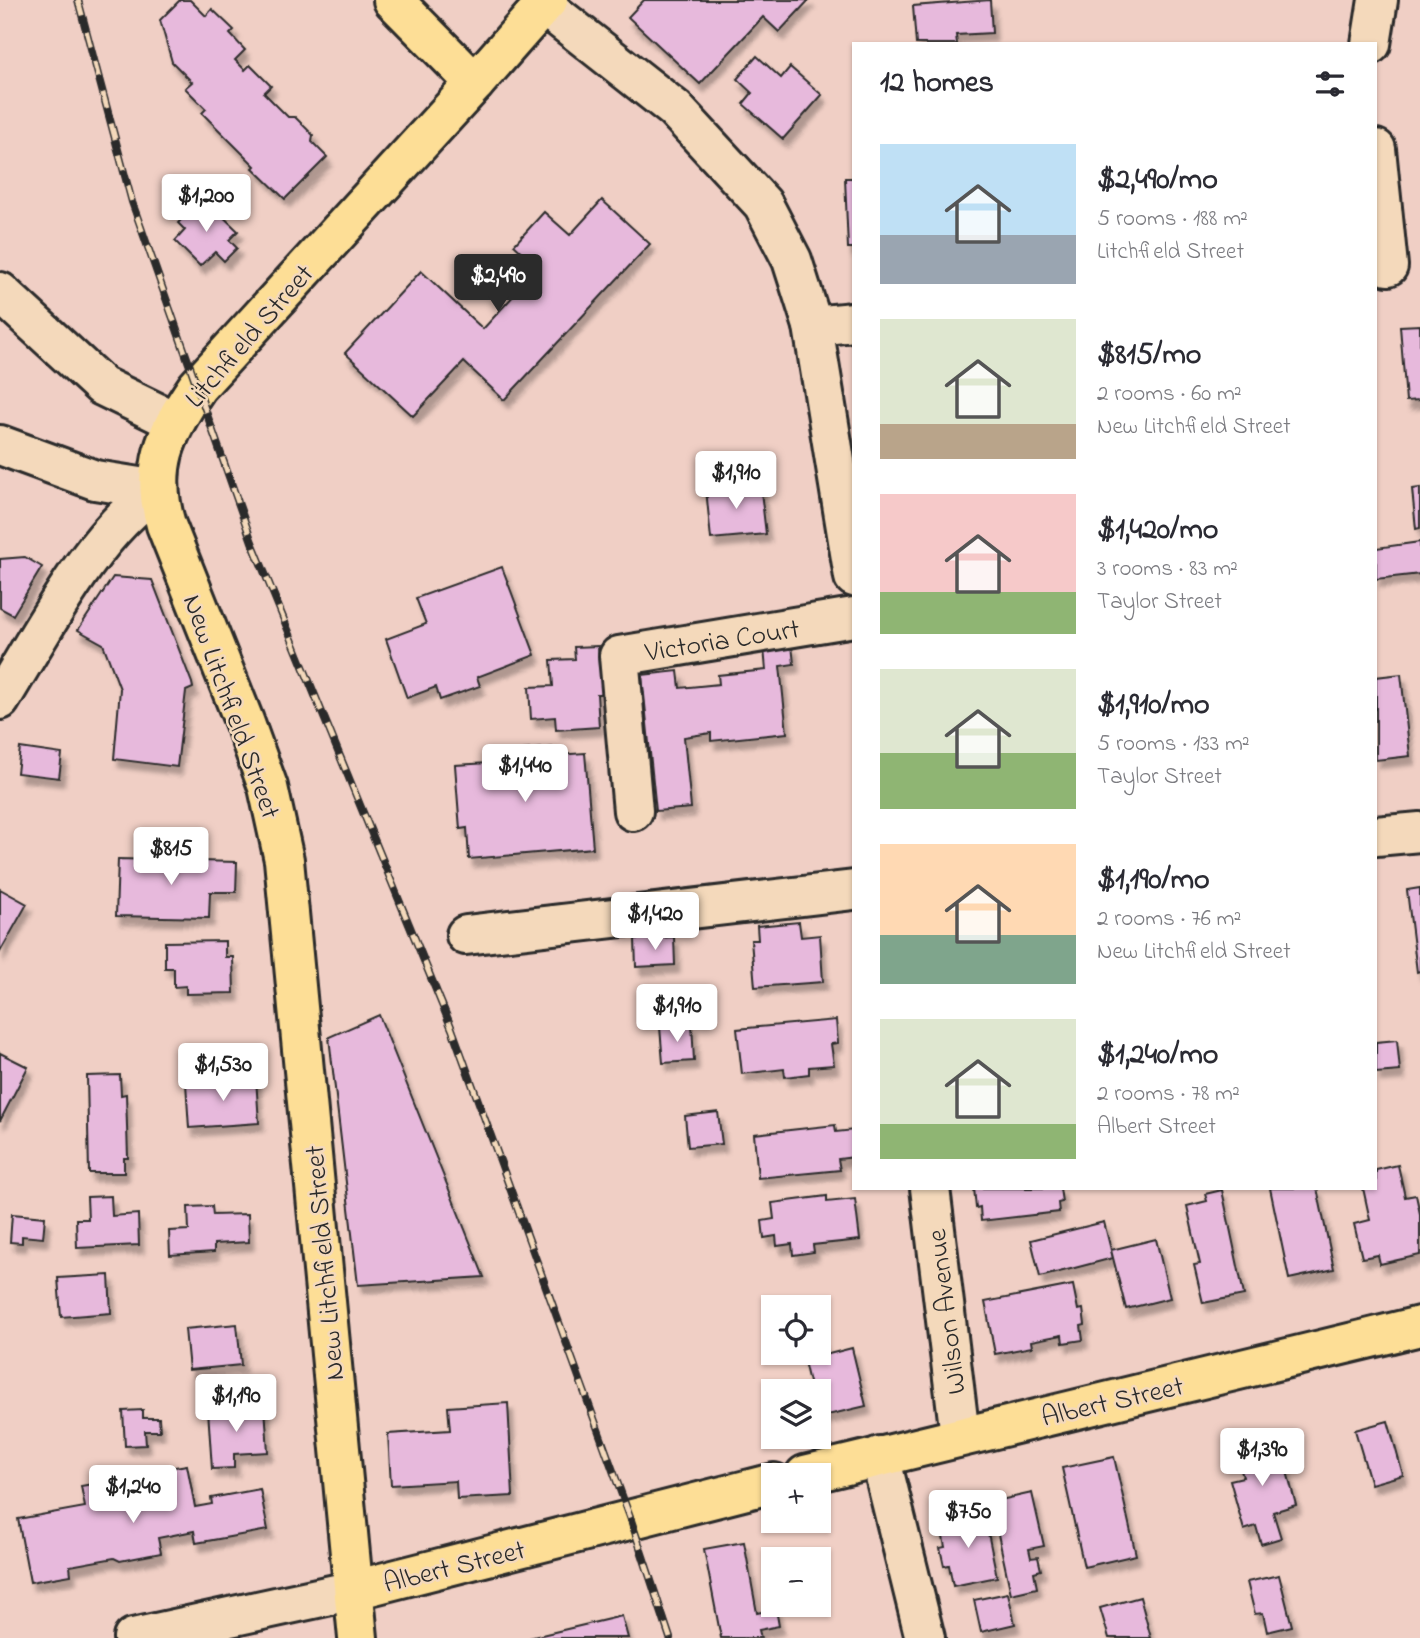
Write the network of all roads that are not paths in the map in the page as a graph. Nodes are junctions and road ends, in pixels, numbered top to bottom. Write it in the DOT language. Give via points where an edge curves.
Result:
graph roads {
  1 [pos="393,0"];
  2 [pos="1378,0"];
  3 [pos="546,3"];
  4 [pos="1371,42"];
  5 [pos="475,83"];
  6 [pos="1377,155"];
  7 [pos="1395,265"];
  8 [pos="0,292"];
  9 [pos="852,322"];
  10 [pos="813,327"];
  11 [pos="174,421"];
  12 [pos="0,445"];
  13 [pos="158,490"];
  14 [pos="852,565"];
  15 [pos="852,617"];
  16 [pos="0,700"];
  17 [pos="633,811"];
  18 [pos="1420,832"];
  19 [pos="1377,836"];
  20 [pos="852,890"];
  21 [pos="466,936"];
  22 [pos="930,1190"];
  23 [pos="1420,1326"];
  24 [pos="960,1436"];
  25 [pos="880,1456"];
  26 [pos="831,1468"];
  27 [pos="761,1486"];
  28 [pos="354,1590"];
  29 [pos="133,1638"];
  30 [pos="359,1638"];
  31 [pos="925,1638"];
  1 -- 5 [label="main road"];
  2 -- 4 [label="street"];
  3 -- 5 [label="main road, Litchfield Street"];
  3 -- 10 [label="street" via="675,109 763,204 792,260"];
  5 -- 11 [label="main road, Litchfield Street" via="197,387"];
  6 -- 7 [label="street"];
  8 -- 11 [label="street" via="103,386"];
  9 -- 10 [label="street"];
  10 -- 14 [label="street"];
  11 -- 13 [label="main road, Litchfield Street" via="161,457"];
  12 -- 13 [label="street" via="95,480"];
  13 -- 16 [label="street" via="134,508 96,551"];
  13 -- 28 [label="main road, New Litchfield Street" via="166,525 268,787 284,860"];
  15 -- 17 [label="street, Victoria Court" via="620,656"];
  18 -- 19 [label="street"];
  20 -- 21 [label="street"];
  22 -- 24 [label="street, Wilson Avenue"];
  23 -- 24 [label="main road, Albert Street"];
  24 -- 25 [label="main road, Albert Street"];
  25 -- 26 [label="main road, Albert Street"];
  25 -- 31 [label="street"];
  27 -- 28 [label="main road, Albert Street"];
  28 -- 29 [label="street, Albert Street"];
  28 -- 30 [label="main road, New Litchfield Street"];
}
